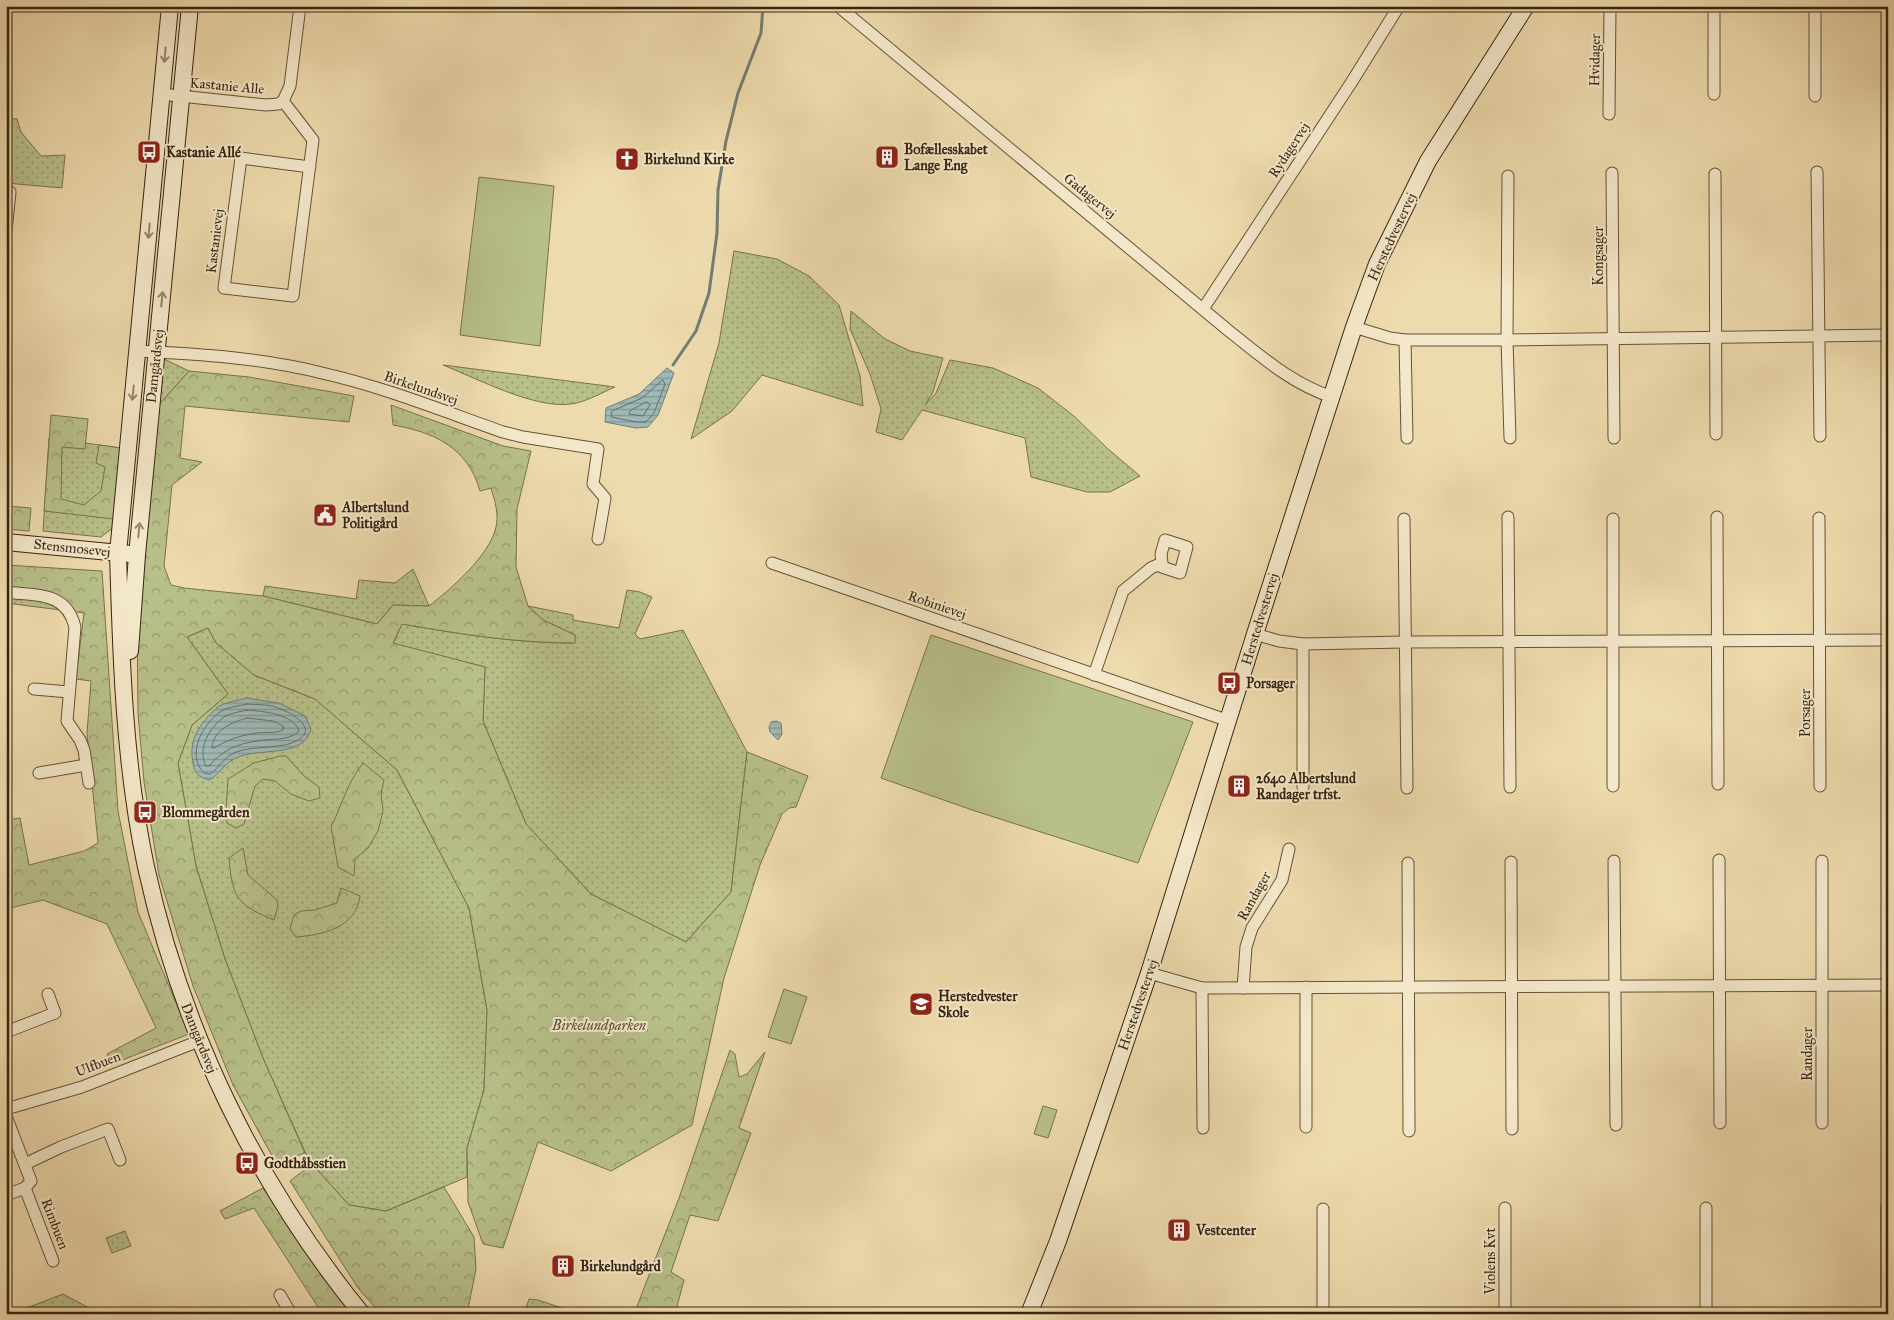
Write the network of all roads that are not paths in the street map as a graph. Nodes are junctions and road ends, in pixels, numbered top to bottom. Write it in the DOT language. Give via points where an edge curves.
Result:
graph roads {
  1 [pos="170,6"];
  2 [pos="190,6"];
  3 [pos="300,6"];
  4 [pos="838,6"];
  5 [pos="1399,6"];
  6 [pos="1526,6"];
  7 [pos="1610,6"];
  8 [pos="1714,6"];
  9 [pos="1815,6"];
  10 [pos="161,94"];
  11 [pos="1714,94"];
  12 [pos="1815,96"];
  13 [pos="182,97"];
  14 [pos="283,101"];
  15 [pos="1609,114"];
  16 [pos="310,167"];
  17 [pos="1817,172"];
  18 [pos="1612,173"];
  19 [pos="1715,174"];
  20 [pos="1508,176"];
  21 [pos="10,192"];
  22 [pos="6,231"];
  23 [pos="1203,309"];
  24 [pos="1354,327"];
  25 [pos="1888,335"];
  26 [pos="1819,336"];
  27 [pos="1715,337"];
  28 [pos="1613,338"];
  29 [pos="1405,340"];
  30 [pos="1508,340"];
  31 [pos="138,351"];
  32 [pos="157,352"];
  33 [pos="1332,397"];
  34 [pos="1716,434"];
  35 [pos="1820,436"];
  36 [pos="1407,438"];
  37 [pos="1510,438"];
  38 [pos="1614,438"];
  39 [pos="1508,517"];
  40 [pos="1717,517"];
  41 [pos="1819,518"];
  42 [pos="1404,519"];
  43 [pos="1613,520"];
  44 [pos="598,539"];
  45 [pos="6,542"];
  46 [pos="118,553"];
  47 [pos="137,555"];
  48 [pos="772,563"];
  49 [pos="1162,563"];
  50 [pos="6,592"];
  51 [pos="1255,634"];
  52 [pos="1819,640"];
  53 [pos="1888,640"];
  54 [pos="1613,641"];
  55 [pos="1717,641"];
  56 [pos="1404,642"];
  57 [pos="1509,642"];
  58 [pos="1303,644"];
  59 [pos="1094,675"];
  60 [pos="34,688"];
  61 [pos="69,692"];
  62 [pos="1229,721"];
  63 [pos="126,726"];
  64 [pos="86,765"];
  65 [pos="40,773"];
  66 [pos="89,783"];
  67 [pos="1718,784"];
  68 [pos="1613,786"];
  69 [pos="1820,786"];
  70 [pos="1304,787"];
  71 [pos="1510,787"];
  72 [pos="1406,788"];
  73 [pos="1289,849"];
  74 [pos="1719,860"];
  75 [pos="1822,861"];
  76 [pos="1512,862"];
  77 [pos="1614,862"];
  78 [pos="1408,863"];
  79 [pos="1149,974"];
  80 [pos="1822,985"];
  81 [pos="1888,985"];
  82 [pos="1512,986"];
  83 [pos="1615,986"];
  84 [pos="1719,986"];
  85 [pos="1408,987"];
  86 [pos="1202,988"];
  87 [pos="1243,988"];
  88 [pos="1306,988"];
  89 [pos="48,994"];
  90 [pos="6,1032"];
  91 [pos="199,1041"];
  92 [pos="6,1109"];
  93 [pos="6,1116"];
  94 [pos="1720,1123"];
  95 [pos="1822,1123"];
  96 [pos="1616,1125"];
  97 [pos="1306,1127"];
  98 [pos="1203,1128"];
  99 [pos="1512,1129"];
  100 [pos="1409,1131"];
  101 [pos="120,1160"];
  102 [pos="25,1164"];
  103 [pos="25,1188"];
  104 [pos="6,1195"];
  105 [pos="1505,1208"];
  106 [pos="1706,1208"];
  107 [pos="1887,1208"];
  108 [pos="1323,1209"];
  109 [pos="53,1262"];
  110 [pos="280,1295"];
  111 [pos="291,1314"];
  112 [pos="362,1314"];
  113 [pos="1029,1314"];
  114 [pos="1323,1314"];
  115 [pos="1505,1314"];
  116 [pos="1706,1314"];
  117 [pos="1888,1314"];
  1 -- 10 [label="street, Damgårdsvej, one-way"];
  2 -- 13 [label="street, Damgårdsvej"];
  3 -- 14 [label="street, Kastanie Alle" via="290,86"];
  4 -- 23 [label="street, Gadagervej"];
  5 -- 23 [label="street, Rydagervej"];
  6 -- 24 [label="street, Herstedvestervej" via="1428,161 1377,264"];
  7 -- 15 [label="street, Hvidager"];
  8 -- 11 [label="street"];
  9 -- 12 [label="street"];
  10 -- 13 [label="street, Kastanie Alle"];
  10 -- 31 [label="street, Damgårdsvej, one-way"];
  13 -- 14 [label="street, Kastanie Alle" via="266,105"];
  32 -- 13 [label="street, Damgårdsvej, one-way"];
  14 -- 16 [label="street, Kastanievej" via="313,140"];
  16 -- 16 [label="street, Kastanievej" via="293,296 224,288 241,158"];
  17 -- 26 [label="street"];
  18 -- 28 [label="street, Kongsager"];
  19 -- 27 [label="street"];
  20 -- 30 [label="street"];
  21 -- 22 [label="street"];
  23 -- 33 [label="street, Gadagervej" via="1281,373 1302,386"];
  24 -- 29 [label="street"];
  24 -- 33 [label="street, Herstedvestervej"];
  25 -- 26 [label="street"];
  26 -- 27 [label="street"];
  26 -- 35 [label="street"];
  27 -- 28 [label="street"];
  27 -- 34 [label="street"];
  28 -- 30 [label="street"];
  28 -- 38 [label="street, Kongsager"];
  29 -- 30 [label="street"];
  29 -- 36 [label="street"];
  30 -- 37 [label="street"];
  31 -- 32 [label="street, Birkelundsvej"];
  31 -- 46 [label="street, Damgårdsvej, one-way"];
  32 -- 44 [label="street, Birkelundsvej" via="286,365 323,373 503,432 598,449 593,484 605,498"];
  47 -- 32 [label="street, Damgårdsvej, one-way"];
  33 -- 51 [label="street, Herstedvestervej"];
  39 -- 57 [label="street"];
  40 -- 55 [label="street"];
  41 -- 52 [label="street, Porsager"];
  42 -- 56 [label="street"];
  43 -- 54 [label="street"];
  45 -- 46 [label="street, Stensmosevej"];
  46 -- 47 [label="street, Stensmosevej"];
  46 -- 63 [label="street, Damgårdsvej"];
  47 -- 63 [label="street, Damgårdsvej"];
  48 -- 59 [label="street, Robinievej"];
  49 -- 59 [label="street" via="1122,591"];
  50 -- 61 [label="street" via="53,597 65,605 72,616 75,628"];
  51 -- 58 [label="street"];
  51 -- 62 [label="street, Herstedvestervej"];
  52 -- 53 [label="street"];
  52 -- 55 [label="street"];
  52 -- 69 [label="street, Porsager"];
  54 -- 55 [label="street"];
  54 -- 57 [label="street"];
  54 -- 68 [label="street"];
  55 -- 67 [label="street"];
  56 -- 57 [label="street"];
  56 -- 58 [label="street"];
  56 -- 72 [label="street"];
  57 -- 71 [label="street"];
  58 -- 70 [label="street"];
  59 -- 62 [label="street, Robinievej"];
  60 -- 61 [label="street"];
  61 -- 64 [label="street" via="67,721 80,740"];
  62 -- 79 [label="street, Herstedvestervej"];
  63 -- 91 [label="street, Damgårdsvej" via="132,786 146,866 174,973"];
  64 -- 65 [label="street"];
  64 -- 66 [label="street"];
  73 -- 87 [label="street, Randager" via="1282,880 1252,928 1246,947"];
  74 -- 84 [label="street"];
  75 -- 80 [label="street, Randager"];
  76 -- 82 [label="street"];
  77 -- 83 [label="street"];
  78 -- 85 [label="street"];
  79 -- 86 [label="street"];
  79 -- 113 [label="street, Herstedvestervej" via="1058,1241"];
  80 -- 81 [label="street"];
  80 -- 84 [label="street"];
  80 -- 95 [label="street, Randager"];
  82 -- 83 [label="street"];
  82 -- 85 [label="street"];
  82 -- 99 [label="street"];
  83 -- 84 [label="street"];
  83 -- 96 [label="street"];
  84 -- 94 [label="street"];
  85 -- 88 [label="street"];
  85 -- 100 [label="street"];
  86 -- 87 [label="street"];
  86 -- 98 [label="street"];
  87 -- 88 [label="street"];
  88 -- 97 [label="street"];
  89 -- 90 [label="street" via="55,1013"];
  91 -- 92 [label="street, Ulfbuen" via="82,1087"];
  91 -- 112 [label="street, Damgårdsvej" via="264,1172 318,1256"];
  93 -- 102 [label="street"];
  101 -- 102 [label="street" via="108,1129"];
  102 -- 103 [label="street" via="31,1181"];
  103 -- 104 [label="street, Rimbuen"];
  103 -- 109 [label="street, Rimbuen"];
  105 -- 115 [label="street, Violens Kvt"];
  106 -- 116 [label="street"];
  107 -- 117 [label="street"];
  108 -- 114 [label="street"];
  110 -- 111 [label="street"];
}
